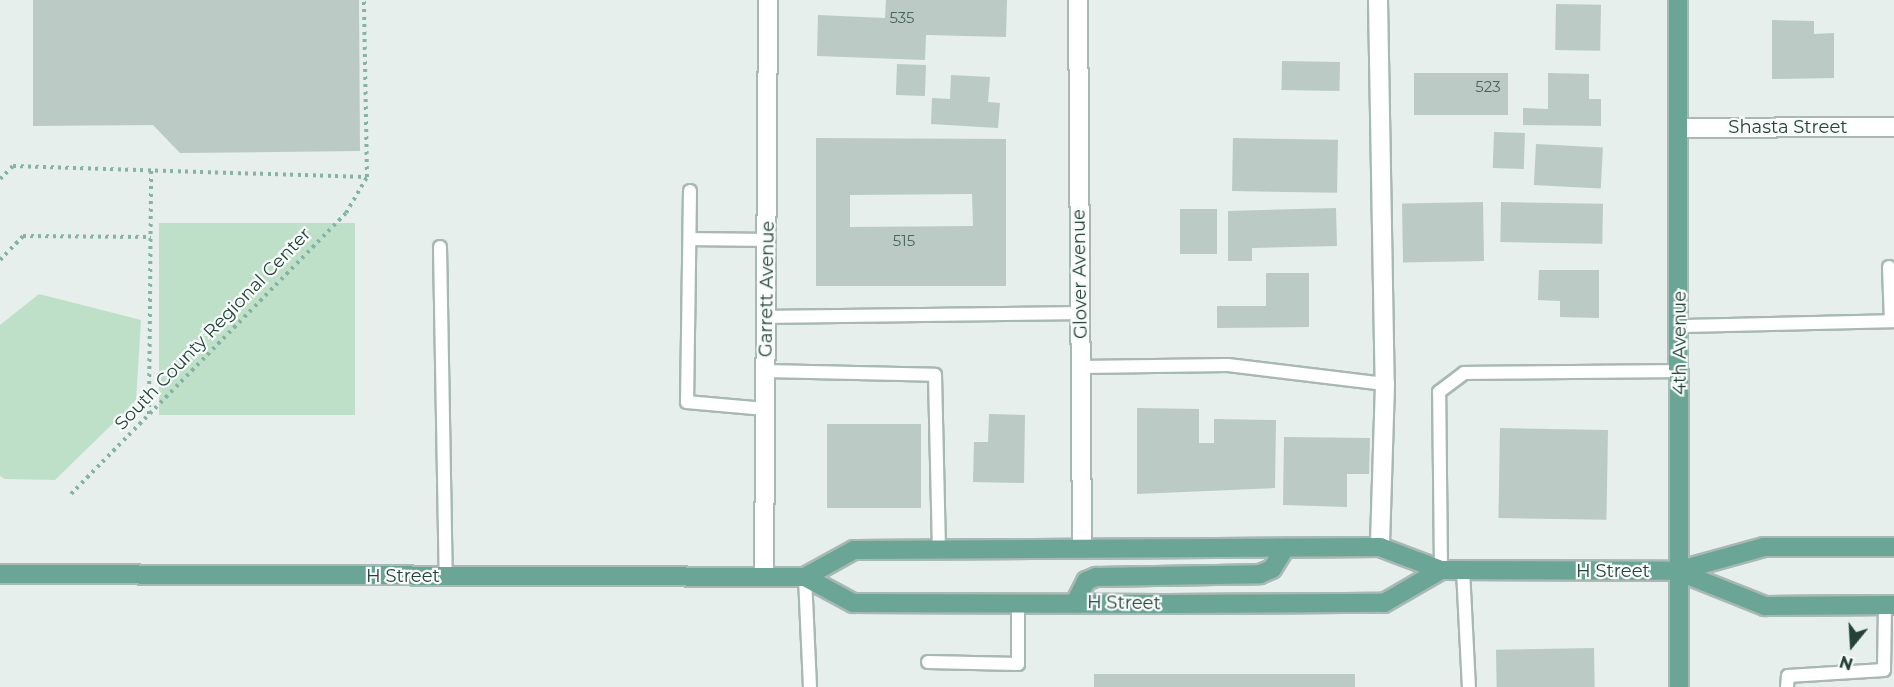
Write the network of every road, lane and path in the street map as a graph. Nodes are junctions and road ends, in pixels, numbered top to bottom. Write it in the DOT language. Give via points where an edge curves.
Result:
graph roads {
  1 [pos="364,0"];
  2 [pos="768,0"];
  3 [pos="1078,0"];
  4 [pos="1378,0"];
  5 [pos="1678,0"];
  6 [pos="1894,127"];
  7 [pos="1682,128"];
  8 [pos="152,169"];
  9 [pos="367,177"];
  10 [pos="0,179"];
  11 [pos="690,191"];
  12 [pos="151,237"];
  13 [pos="691,239"];
  14 [pos="768,240"];
  15 [pos="440,247"];
  16 [pos="0,260"];
  17 [pos="1889,267"];
  18 [pos="1080,313"];
  19 [pos="765,317"];
  20 [pos="1892,321"];
  21 [pos="1680,326"];
  22 [pos="1081,367"];
  23 [pos="765,371"];
  24 [pos="1680,371"];
  25 [pos="1384,384"];
  26 [pos="765,409"];
  27 [pos="148,415"];
  28 [pos="71,494"];
  29 [pos="939,547"];
  30 [pos="1380,547"];
  31 [pos="1894,547"];
  32 [pos="1082,548"];
  33 [pos="1285,548"];
  34 [pos="1441,570"];
  35 [pos="1463,570"];
  36 [pos="1677,571"];
  37 [pos="0,574"];
  38 [pos="446,576"];
  39 [pos="764,577"];
  40 [pos="805,577"];
  41 [pos="1018,602"];
  42 [pos="1075,603"];
  43 [pos="1889,605"];
  44 [pos="928,662"];
  45 [pos="810,687"];
  46 [pos="1469,687"];
  47 [pos="1679,687"];
  48 [pos="1787,687"];
  1 -- 9 [label="path"];
  2 -- 14 [label="street, Garrett Avenue"];
  3 -- 18 [label="street, Glover Avenue"];
  4 -- 25 [label="street"];
  5 -- 7 [label="main road, 4th Avenue"];
  6 -- 7 [label="street, Shasta Street"];
  7 -- 21 [label="main road, 4th Avenue"];
  8 -- 9 [label="path"];
  8 -- 10 [label="path" via="12,166"];
  8 -- 12 [label="path"];
  9 -- 27 [label="path, South County Regional Center" via="346,213"];
  11 -- 13 [label="lane"];
  12 -- 16 [label="path" via="23,236"];
  12 -- 27 [label="path"];
  13 -- 14 [label="lane"];
  13 -- 26 [label="lane" via="686,286 687,402"];
  14 -- 19 [label="street, Garrett Avenue"];
  15 -- 38 [label="lane"];
  17 -- 20 [label="lane"];
  18 -- 19 [label="lane"];
  18 -- 22 [label="street, Glover Avenue"];
  19 -- 23 [label="street, Garrett Avenue"];
  20 -- 21 [label="lane"];
  21 -- 24 [label="main road, 4th Avenue"];
  22 -- 25 [label="lane" via="1228,365"];
  22 -- 32 [label="street, Glover Avenue"];
  23 -- 26 [label="street, Garrett Avenue"];
  23 -- 29 [label="lane" via="935,375"];
  24 -- 34 [label="lane" via="1464,373 1439,392"];
  24 -- 36 [label="main road, 4th Avenue"];
  25 -- 30 [label="street"];
  26 -- 39 [label="street, Garrett Avenue"];
  27 -- 28 [label="path, South County Regional Center"];
  29 -- 32 [label="main road, H Street"];
  29 -- 40 [label="main road, H Street" via="854,550"];
  30 -- 33 [label="main road, H Street"];
  30 -- 34 [label="main road, H Street"];
  31 -- 36 [label="main road, H Street" via="1764,547"];
  32 -- 33 [label="main road, H Street"];
  33 -- 42 [label="main road" via="1272,569 1260,574 1096,576 1080,589"];
  34 -- 35 [label="main road, H Street"];
  34 -- 42 [label="main road, H Street" via="1384,603"];
  35 -- 36 [label="main road, H Street"];
  35 -- 46 [label="lane"];
  36 -- 43 [label="main road, H Street" via="1765,606"];
  36 -- 47 [label="main road, 4th Avenue"];
  37 -- 38 [label="main road, H Street"];
  38 -- 39 [label="main road, H Street"];
  39 -- 40 [label="main road, H Street"];
  40 -- 41 [label="main road, H Street" via="853,603"];
  40 -- 45 [label="lane"];
  41 -- 42 [label="main road, H Street"];
  41 -- 44 [label="lane" via="1018,664"];
  43 -- 48 [label="lane" via="1884,670 1788,676"];
}
